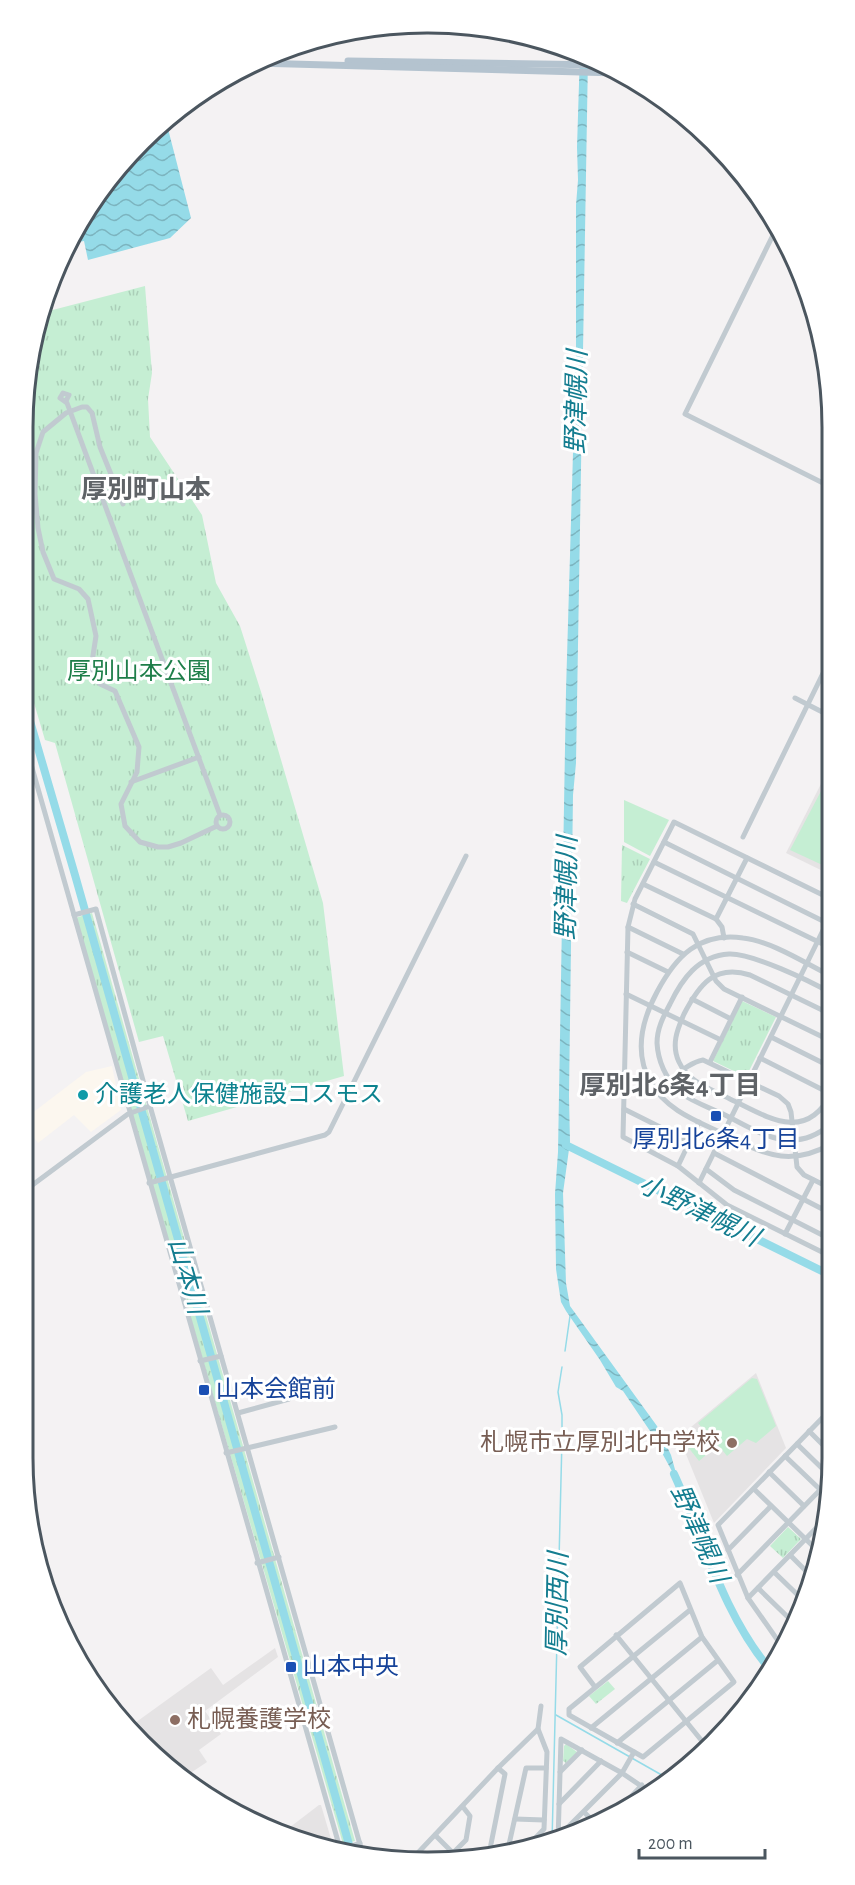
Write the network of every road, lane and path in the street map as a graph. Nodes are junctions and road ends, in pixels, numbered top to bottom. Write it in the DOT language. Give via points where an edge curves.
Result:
graph roads {
  1 [pos="283,61"];
  2 [pos="585,66"];
  3 [pos="551,68"];
  4 [pos="597,72"];
  5 [pos="772,236"];
  6 [pos="66,401"];
  7 [pos="70,411"];
  8 [pos="822,482"];
  9 [pos="120,488"];
  10 [pos="101,495"];
  11 [pos="123,504"];
  12 [pos="822,675"];
  13 [pos="795,698"];
  14 [pos="808,704"];
  15 [pos="822,712"];
  16 [pos="199,757"];
  17 [pos="33,774"];
  18 [pos="129,783"];
  19 [pos="220,815"];
  20 [pos="217,826"];
  21 [pos="743,837"];
  22 [pos="664,842"];
  23 [pos="466,856"];
  24 [pos="747,858"];
  25 [pos="654,862"];
  26 [pos="737,878"];
  27 [pos="643,884"];
  28 [pos="822,895"];
  29 [pos="727,898"];
  30 [pos="633,904"];
  31 [pos="74,915"];
  32 [pos="716,919"];
  33 [pos="822,920"];
  34 [pos="628,927"];
  35 [pos="822,934"];
  36 [pos="724,938"];
  37 [pos="817,942"];
  38 [pos="822,944"];
  39 [pos="699,945"];
  40 [pos="627,952"];
  41 [pos="683,954"];
  42 [pos="706,961"];
  43 [pos="807,964"];
  44 [pos="668,972"];
  45 [pos="822,972"];
  46 [pos="714,976"];
  47 [pos="800,979"];
  48 [pos="822,989"];
  49 [pos="626,994"];
  50 [pos="792,995"];
  51 [pos="742,998"];
  52 [pos="692,999"];
  53 [pos="650,1005"];
  54 [pos="822,1012"];
  55 [pos="665,1013"];
  56 [pos="781,1016"];
  57 [pos="731,1018"];
  58 [pos="681,1021"];
  59 [pos="822,1036"];
  60 [pos="771,1037"];
  61 [pos="721,1040"];
  62 [pos="760,1058"];
  63 [pos="710,1062"];
  64 [pos="822,1062"];
  65 [pos="683,1069"];
  66 [pos="668,1080"];
  67 [pos="749,1081"];
  68 [pos="624,1086"];
  69 [pos="655,1089"];
  70 [pos="822,1089"];
  71 [pos="739,1103"];
  72 [pos="149,1106"];
  73 [pos="822,1108"];
  74 [pos="624,1109"];
  75 [pos="128,1114"];
  76 [pos="731,1118"];
  77 [pos="699,1122"];
  78 [pos="791,1122"];
  79 [pos="822,1129"];
  80 [pos="723,1134"];
  81 [pos="793,1140"];
  82 [pos="690,1142"];
  83 [pos="822,1149"];
  84 [pos="714,1153"];
  85 [pos="794,1156"];
  86 [pos="678,1166"];
  87 [pos="706,1169"];
  88 [pos="169,1176"];
  89 [pos="813,1180"];
  90 [pos="149,1183"];
  91 [pos="699,1183"];
  92 [pos="33,1184"];
  93 [pos="822,1184"];
  94 [pos="803,1200"];
  95 [pos="822,1209"];
  96 [pos="793,1220"];
  97 [pos="785,1234"];
  98 [pos="822,1235"];
  99 [pos="822,1252"];
  100 [pos="220,1356"];
  101 [pos="200,1361"];
  102 [pos="289,1399"];
  103 [pos="238,1413"];
  104 [pos="822,1418"];
  105 [pos="335,1427"];
  106 [pos="809,1431"];
  107 [pos="797,1444"];
  108 [pos="822,1444"];
  109 [pos="246,1448"];
  110 [pos="226,1453"];
  111 [pos="785,1456"];
  112 [pos="822,1468"];
  113 [pos="769,1472"];
  114 [pos="754,1489"];
  115 [pos="820,1490"];
  116 [pos="771,1506"];
  117 [pos="804,1506"];
  118 [pos="788,1522"];
  119 [pos="814,1532"];
  120 [pos="805,1539"];
  121 [pos="812,1545"];
  122 [pos="728,1550"];
  123 [pos="790,1555"];
  124 [pos="277,1557"];
  125 [pos="257,1563"];
  126 [pos="806,1570"];
  127 [pos="774,1572"];
  128 [pos="737,1575"];
  129 [pos="758,1588"];
  130 [pos="797,1594"];
  131 [pos="748,1598"];
  132 [pos="690,1610"];
  133 [pos="788,1617"];
  134 [pos="616,1635"];
  135 [pos="702,1637"];
  136 [pos="777,1639"];
  137 [pos="633,1656"];
  138 [pos="717,1661"];
  139 [pos="651,1679"];
  140 [pos="595,1687"];
  141 [pos="669,1700"];
  142 [pos="540,1706"];
  143 [pos="321,1712"];
  144 [pos="301,1718"];
  145 [pos="686,1721"];
  146 [pos="591,1728"];
  147 [pos="538,1729"];
  148 [pos="702,1740"];
  149 [pos="616,1743"];
  150 [pos="582,1750"];
  151 [pos="631,1756"];
  152 [pos="601,1761"];
  153 [pos="498,1767"];
  154 [pos="546,1768"];
  155 [pos="560,1772"];
  156 [pos="622,1773"];
  157 [pos="642,1785"];
  158 [pos="645,1787"];
  159 [pos="634,1794"];
  160 [pos="559,1804"];
  161 [pos="463,1807"];
  162 [pos="584,1812"];
  163 [pos="589,1817"];
  164 [pos="515,1819"];
  165 [pos="544,1820"];
  166 [pos="572,1824"];
  167 [pos="558,1829"];
  168 [pos="435,1835"];
  169 [pos="537,1837"];
  170 [pos="337,1841"];
  171 [pos="509,1843"];
  172 [pos="358,1844"];
  173 [pos="490,1847"];
  174 [pos="447,1851"];
  175 [pos="454,1851"];
  176 [pos="419,1852"];
  1 -- 3 [label="main road"];
  2 -- 3 [label="main road"];
  3 -- 4 [label="main road"];
  5 -- 8 [label="street" via="685,414"];
  6 -- 7 [label="street"];
  7 -- 9 [label="street" via="87,407 92,413 100,447"];
  7 -- 10 [label="street"];
  7 -- 18 [label="street" via="43,432 37,447 38,528 54,579 79,589 88,599 96,636 93,674 100,684 115,691 139,747 139,763"];
  9 -- 10 [label="street"];
  9 -- 11 [label="street"];
  10 -- 16 [label="street"];
  12 -- 14 [label="street"];
  13 -- 14 [label="street"];
  14 -- 15 [label="street"];
  14 -- 21 [label="street"];
  16 -- 18 [label="street"];
  16 -- 19 [label="street"];
  17 -- 31 [label="street"];
  18 -- 20 [label="street" via="121,804 122,817 140,842 168,847"];
  19 -- 20 [label="street"];
  19 -- 20 [label="street" via="227,816 230,823 224,828"];
  22 -- 24 [label="street" via="674,822"];
  22 -- 25 [label="street"];
  22 -- 26 [label="street"];
  23 -- 88 [label="street" via="329,1132"];
  24 -- 26 [label="street"];
  24 -- 28 [label="street"];
  25 -- 27 [label="street"];
  25 -- 29 [label="street"];
  26 -- 29 [label="street"];
  26 -- 33 [label="street"];
  27 -- 30 [label="street"];
  27 -- 32 [label="street"];
  29 -- 32 [label="street"];
  29 -- 37 [label="street"];
  30 -- 34 [label="street"];
  30 -- 39 [label="street" via="693,934"];
  31 -- 72 [label="street" via="94,910"];
  31 -- 75 [label="street"];
  32 -- 36 [label="street"];
  34 -- 40 [label="street"];
  34 -- 41 [label="street"];
  35 -- 37 [label="street"];
  36 -- 39 [label="street"];
  36 -- 43 [label="street" via="761,942"];
  37 -- 38 [label="street"];
  37 -- 43 [label="street"];
  39 -- 41 [label="street"];
  39 -- 42 [label="street"];
  40 -- 44 [label="street"];
  40 -- 49 [label="street"];
  41 -- 44 [label="street"];
  42 -- 46 [label="street"];
  42 -- 47 [label="street" via="722,955 741,955"];
  42 -- 55 [label="street" via="684,978"];
  43 -- 45 [label="street"];
  43 -- 47 [label="street"];
  44 -- 53 [label="street"];
  46 -- 50 [label="street" via="744,973"];
  46 -- 51 [label="street" via="718,985"];
  46 -- 52 [label="street"];
  47 -- 48 [label="street"];
  47 -- 50 [label="street"];
  49 -- 53 [label="street"];
  49 -- 68 [label="street"];
  50 -- 54 [label="street"];
  50 -- 56 [label="street"];
  51 -- 56 [label="street"];
  51 -- 57 [label="street"];
  52 -- 57 [label="street"];
  52 -- 58 [label="street"];
  53 -- 55 [label="street"];
  53 -- 69 [label="street" via="642,1028 641,1054"];
  55 -- 58 [label="street"];
  55 -- 66 [label="street" via="657,1044"];
  56 -- 59 [label="street"];
  56 -- 60 [label="street"];
  57 -- 61 [label="street"];
  58 -- 61 [label="street"];
  58 -- 65 [label="street" via="675,1045"];
  60 -- 62 [label="street"];
  60 -- 64 [label="street"];
  61 -- 63 [label="street"];
  62 -- 67 [label="street"];
  62 -- 70 [label="street"];
  63 -- 65 [label="street" via="697,1061"];
  63 -- 67 [label="street"];
  65 -- 66 [label="street"];
  65 -- 71 [label="street" via="698,1083"];
  66 -- 69 [label="street"];
  66 -- 76 [label="street" via="685,1096"];
  67 -- 71 [label="street"];
  67 -- 78 [label="street" via="785,1100"];
  68 -- 69 [label="street" via="642,1093"];
  68 -- 74 [label="street"];
  69 -- 77 [label="street" via="673,1107"];
  71 -- 76 [label="street"];
  71 -- 78 [label="street" via="773,1120"];
  72 -- 75 [label="street"];
  72 -- 88 [label="street"];
  73 -- 78 [label="street" via="804,1120"];
  74 -- 82 [label="street"];
  74 -- 86 [label="street" via="623,1137"];
  75 -- 90 [label="street"];
  75 -- 92 [label="street"];
  76 -- 80 [label="street"];
  76 -- 81 [label="street" via="774,1139"];
  77 -- 80 [label="street"];
  77 -- 82 [label="street"];
  78 -- 81 [label="street"];
  79 -- 81 [label="street"];
  80 -- 84 [label="street"];
  80 -- 85 [label="street" via="768,1154"];
  81 -- 85 [label="street"];
  82 -- 86 [label="street"];
  83 -- 85 [label="street"];
  84 -- 87 [label="street"];
  84 -- 94 [label="street"];
  85 -- 89 [label="street" via="800,1172"];
  86 -- 91 [label="street"];
  87 -- 91 [label="street"];
  87 -- 96 [label="street" via="734,1190"];
  88 -- 90 [label="street"];
  88 -- 100 [label="street"];
  89 -- 93 [label="street"];
  89 -- 94 [label="street"];
  90 -- 101 [label="street"];
  91 -- 97 [label="street" via="727,1205"];
  94 -- 95 [label="street"];
  94 -- 96 [label="street"];
  96 -- 97 [label="street"];
  96 -- 98 [label="street"];
  97 -- 99 [label="street"];
  100 -- 101 [label="street"];
  100 -- 103 [label="street"];
  101 -- 110 [label="street"];
  102 -- 103 [label="street"];
  103 -- 109 [label="street"];
  104 -- 106 [label="street"];
  105 -- 109 [label="street"];
  106 -- 107 [label="street"];
  106 -- 108 [label="street"];
  107 -- 111 [label="street"];
  107 -- 112 [label="street"];
  109 -- 110 [label="street"];
  109 -- 124 [label="street"];
  110 -- 125 [label="street"];
  111 -- 113 [label="street"];
  111 -- 115 [label="street"];
  113 -- 114 [label="street"];
  113 -- 117 [label="street"];
  114 -- 116 [label="street"];
  114 -- 122 [label="street" via="718,1525"];
  115 -- 117 [label="street"];
  116 -- 118 [label="street"];
  116 -- 122 [label="street"];
  117 -- 118 [label="street"];
  118 -- 120 [label="street"];
  118 -- 128 [label="street"];
  119 -- 120 [label="street"];
  120 -- 121 [label="street"];
  120 -- 123 [label="street"];
  122 -- 128 [label="street"];
  123 -- 126 [label="street"];
  123 -- 127 [label="street"];
  124 -- 125 [label="street"];
  124 -- 143 [label="street"];
  125 -- 144 [label="street"];
  127 -- 129 [label="street"];
  127 -- 130 [label="street"];
  128 -- 131 [label="street"];
  129 -- 131 [label="street"];
  129 -- 133 [label="street"];
  131 -- 136 [label="street"];
  132 -- 134 [label="street" via="680,1583"];
  132 -- 135 [label="street"];
  132 -- 137 [label="street"];
  134 -- 137 [label="street"];
  134 -- 140 [label="street" via="580,1667"];
  135 -- 138 [label="street"];
  135 -- 139 [label="street"];
  137 -- 139 [label="street"];
  137 -- 140 [label="street"];
  138 -- 141 [label="street"];
  138 -- 145 [label="street" via="734,1682"];
  139 -- 141 [label="street"];
  139 -- 146 [label="street"];
  140 -- 146 [label="street" via="569,1709 568,1715"];
  141 -- 145 [label="street"];
  141 -- 149 [label="street"];
  142 -- 147 [label="street"];
  143 -- 144 [label="street"];
  143 -- 172 [label="street"];
  144 -- 170 [label="street"];
  145 -- 148 [label="street"];
  145 -- 151 [label="street" via="643,1757"];
  146 -- 149 [label="street"];
  147 -- 153 [label="street"];
  147 -- 154 [label="street" via="547,1752"];
  149 -- 151 [label="street"];
  150 -- 152 [label="street"];
  150 -- 155 [label="street"];
  150 -- 155 [label="street" via="561,1739"];
  151 -- 156 [label="street"];
  152 -- 156 [label="street"];
  152 -- 160 [label="street"];
  153 -- 161 [label="street"];
  153 -- 173 [label="street" via="505,1774"];
  154 -- 164 [label="street" via="526,1767"];
  154 -- 165 [label="street"];
  155 -- 160 [label="street"];
  156 -- 157 [label="street"];
  156 -- 162 [label="street"];
  157 -- 158 [label="street"];
  157 -- 159 [label="street"];
  160 -- 167 [label="street"];
  161 -- 168 [label="street"];
  161 -- 175 [label="street" via="470,1816 466,1840"];
  162 -- 163 [label="street"];
  162 -- 166 [label="street"];
  164 -- 165 [label="street"];
  164 -- 171 [label="street"];
  165 -- 169 [label="street" via="544,1829"];
  168 -- 174 [label="street"];
  168 -- 176 [label="street"];
}
